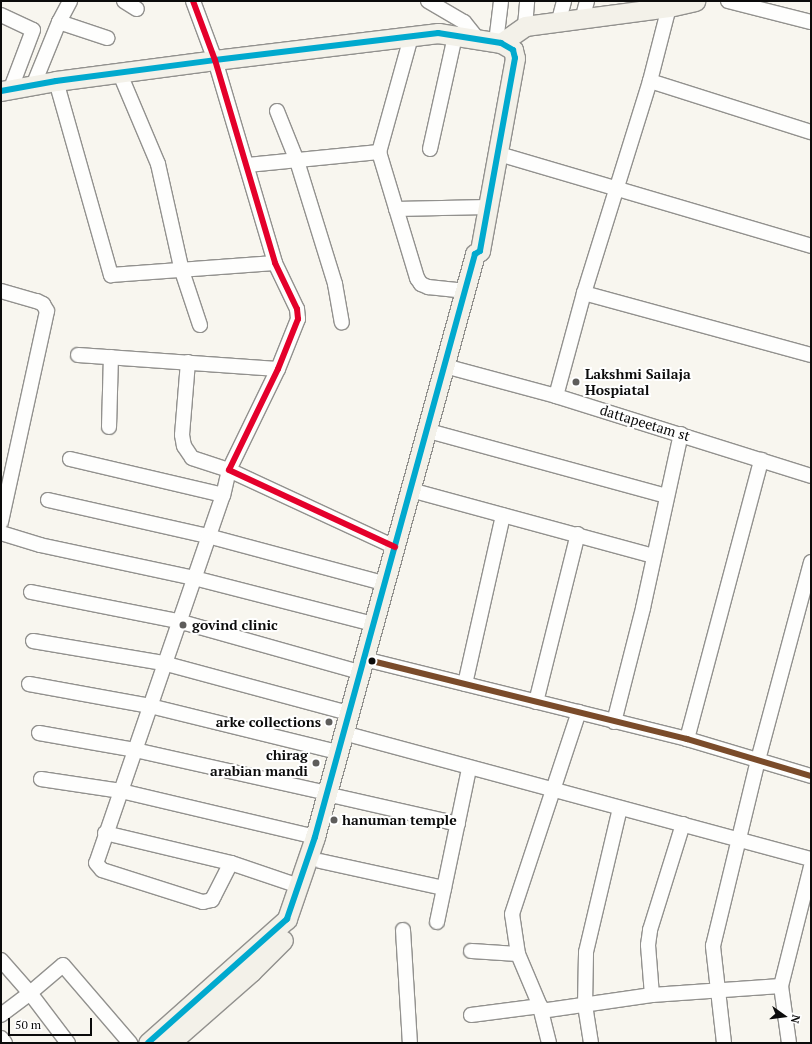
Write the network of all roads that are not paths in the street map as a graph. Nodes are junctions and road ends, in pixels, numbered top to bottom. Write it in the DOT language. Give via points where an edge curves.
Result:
graph roads {
  1 [pos="70,1"];
  2 [pos="124,1"];
  3 [pos="193,1"];
  4 [pos="428,1"];
  5 [pos="494,1"];
  6 [pos="501,1"];
  7 [pos="527,1"];
  8 [pos="564,1"];
  9 [pos="695,1"];
  10 [pos="728,1"];
  11 [pos="669,7"];
  12 [pos="137,9"];
  13 [pos="585,9"];
  14 [pos="1,15"];
  15 [pos="559,20"];
  16 [pos="59,22"];
  17 [pos="811,22"];
  18 [pos="525,26"];
  19 [pos="455,36"];
  20 [pos="107,38"];
  21 [pos="411,38"];
  22 [pos="476,38"];
  23 [pos="498,39"];
  24 [pos="215,60"];
  25 [pos="120,74"];
  26 [pos="56,81"];
  27 [pos="650,81"];
  28 [pos="33,86"];
  29 [pos="3,92"];
  30 [pos="277,111"];
  31 [pos="811,132"];
  32 [pos="430,149"];
  33 [pos="379,152"];
  34 [pos="499,154"];
  35 [pos="297,161"];
  36 [pos="246,165"];
  37 [pos="617,190"];
  38 [pos="488,207"];
  39 [pos="396,209"];
  40 [pos="811,246"];
  41 [pos="480,251"];
  42 [pos="275,263"];
  43 [pos="182,271"];
  44 [pos="1,291"];
  45 [pos="464,291"];
  46 [pos="584,293"];
  47 [pos="342,322"];
  48 [pos="200,325"];
  49 [pos="78,355"];
  50 [pos="811,355"];
  51 [pos="111,357"];
  52 [pos="188,362"];
  53 [pos="449,368"];
  54 [pos="278,369"];
  55 [pos="556,396"];
  56 [pos="109,427"];
  57 [pos="436,433"];
  58 [pos="681,434"];
  59 [pos="70,459"];
  60 [pos="761,460"];
  61 [pos="229,470"];
  62 [pos="811,476"];
  63 [pos="418,492"];
  64 [pos="223,495"];
  65 [pos="667,496"];
  66 [pos="48,500"];
  67 [pos="503,516"];
  68 [pos="1,522"];
  69 [pos="1,533"];
  70 [pos="578,534"];
  71 [pos="208,536"];
  72 [pos="395,547"];
  73 [pos="653,556"];
  74 [pos="811,562"];
  75 [pos="194,578"];
  76 [pos="384,583"];
  77 [pos="31,592"];
  78 [pos="178,621"];
  79 [pos="373,624"];
  80 [pos="33,641"];
  81 [pos="368,659"];
  82 [pos="163,663"];
  83 [pos="29,684"];
  84 [pos="465,684"];
  85 [pos="536,702"];
  86 [pos="150,706"];
  87 [pos="579,712"];
  88 [pos="348,713"];
  89 [pos="614,722"];
  90 [pos="39,733"];
  91 [pos="351,736"];
  92 [pos="687,739"];
  93 [pos="135,750"];
  94 [pos="337,752"];
  95 [pos="758,760"];
  96 [pos="469,769"];
  97 [pos="811,776"];
  98 [pos="42,779"];
  99 [pos="121,791"];
  100 [pos="554,791"];
  101 [pos="331,794"];
  102 [pos="620,808"];
  103 [pos="458,824"];
  104 [pos="683,824"];
  105 [pos="105,833"];
  106 [pos="315,837"];
  107 [pos="740,839"];
  108 [pos="811,859"];
  109 [pos="320,861"];
  110 [pos="231,863"];
  111 [pos="811,867"];
  112 [pos="299,886"];
  113 [pos="444,888"];
  114 [pos="437,922"];
  115 [pos="403,930"];
  116 [pos="471,951"];
  117 [pos="518,954"];
  118 [pos="1,960"];
  119 [pos="782,986"];
  120 [pos="718,991"];
  121 [pos="30,992"];
  122 [pos="652,995"];
  123 [pos="585,1006"];
  124 [pos="540,1009"];
  125 [pos="1,1015"];
  126 [pos="471,1015"];
  127 [pos="1,1038"];
  128 [pos="5,1043"];
  129 [pos="68,1043"];
  130 [pos="130,1043"];
  131 [pos="148,1043"];
  132 [pos="170,1043"];
  133 [pos="410,1043"];
  134 [pos="549,1043"];
  135 [pos="591,1043"];
  136 [pos="724,1043"];
  137 [pos="789,1043"];
  1 -- 16 [label="street"];
  2 -- 12 [label="street"];
  3 -- 24 [label="street"];
  4 -- 22 [label="street" via="464,22"];
  5 -- 23 [label="street" via="494,25"];
  6 -- 23 [label="street"];
  7 -- 18 [label="street"];
  8 -- 15 [label="street"];
  9 -- 11 [label="main road"];
  10 -- 17 [label="street"];
  11 -- 13 [label="main road"];
  11 -- 27 [label="street"];
  13 -- 15 [label="main road"];
  14 -- 29 [label="street" via="33,30"];
  15 -- 18 [label="main road"];
  16 -- 20 [label="street"];
  16 -- 28 [label="street"];
  18 -- 23 [label="main road"];
  19 -- 21 [label="main road" via="438,34"];
  19 -- 22 [label="main road"];
  19 -- 32 [label="street"];
  21 -- 24 [label="main road"];
  21 -- 33 [label="street"];
  22 -- 23 [label="main road"];
  23 -- 34 [label="main road" via="513,50 515,58"];
  24 -- 25 [label="main road"];
  24 -- 36 [label="street"];
  25 -- 26 [label="main road"];
  25 -- 43 [label="street" via="158,164"];
  26 -- 28 [label="main road"];
  26 -- 43 [label="street" via="111,275"];
  27 -- 31 [label="street"];
  27 -- 37 [label="street"];
  28 -- 29 [label="main road"];
  30 -- 35 [label="street"];
  33 -- 35 [label="street"];
  33 -- 39 [label="street"];
  34 -- 37 [label="street"];
  34 -- 38 [label="main road"];
  35 -- 36 [label="street"];
  35 -- 47 [label="street" via="335,284"];
  36 -- 42 [label="street"];
  37 -- 40 [label="street"];
  37 -- 46 [label="street"];
  38 -- 39 [label="street"];
  38 -- 41 [label="main road"];
  39 -- 45 [label="street" via="421,284"];
  41 -- 45 [label="main road" via="475,254"];
  41 -- 53 [label="main road" via="484,255"];
  42 -- 43 [label="street"];
  42 -- 54 [label="street" via="298,319"];
  43 -- 48 [label="street"];
  44 -- 68 [label="street" via="37,301 43,304 47,311"];
  45 -- 53 [label="main road"];
  46 -- 50 [label="street"];
  46 -- 55 [label="street"];
  49 -- 51 [label="street"];
  51 -- 52 [label="street"];
  51 -- 56 [label="street"];
  52 -- 54 [label="street"];
  52 -- 61 [label="street" via="182,435 184,446 192,458"];
  53 -- 55 [label="street, dattapeetam st"];
  53 -- 57 [label="main road"];
  53 -- 72 [label="main road"];
  54 -- 61 [label="street"];
  55 -- 58 [label="street, dattapeetam st"];
  57 -- 63 [label="main road"];
  57 -- 65 [label="street"];
  58 -- 60 [label="street, dattapeetam st"];
  58 -- 65 [label="street"];
  59 -- 64 [label="street"];
  60 -- 62 [label="street, dattapeetam st"];
  60 -- 92 [label="street"];
  61 -- 64 [label="street"];
  61 -- 72 [label="street"];
  63 -- 67 [label="street"];
  63 -- 81 [label="main road"];
  64 -- 71 [label="street"];
  65 -- 73 [label="street"];
  66 -- 71 [label="street"];
  67 -- 70 [label="street"];
  67 -- 84 [label="street"];
  69 -- 75 [label="street" via="40,545"];
  70 -- 73 [label="street"];
  70 -- 85 [label="street"];
  71 -- 75 [label="street"];
  71 -- 76 [label="street"];
  72 -- 76 [label="main road"];
  73 -- 89 [label="street" via="643,608"];
  74 -- 95 [label="street"];
  75 -- 78 [label="street"];
  75 -- 79 [label="street"];
  76 -- 79 [label="main road"];
  77 -- 78 [label="street"];
  78 -- 81 [label="street"];
  78 -- 82 [label="street"];
  79 -- 81 [label="main road"];
  80 -- 82 [label="street"];
  81 -- 84 [label="street"];
  81 -- 88 [label="main road"];
  81 -- 91 [label="main road"];
  82 -- 86 [label="street"];
  82 -- 88 [label="street"];
  83 -- 86 [label="street"];
  84 -- 85 [label="street"];
  85 -- 87 [label="street"];
  86 -- 93 [label="street"];
  86 -- 94 [label="street"];
  87 -- 89 [label="street"];
  87 -- 100 [label="street"];
  88 -- 94 [label="main road"];
  89 -- 92 [label="street"];
  90 -- 93 [label="street"];
  91 -- 96 [label="street"];
  91 -- 101 [label="main road"];
  92 -- 95 [label="street"];
  93 -- 99 [label="street"];
  93 -- 101 [label="street"];
  94 -- 101 [label="main road"];
  95 -- 97 [label="street"];
  95 -- 107 [label="street"];
  96 -- 100 [label="street"];
  96 -- 103 [label="street"];
  98 -- 99 [label="street"];
  99 -- 105 [label="street"];
  99 -- 106 [label="street"];
  100 -- 102 [label="street"];
  100 -- 117 [label="street" via="512,914"];
  101 -- 103 [label="street"];
  101 -- 106 [label="main road"];
  101 -- 109 [label="main road"];
  102 -- 104 [label="street"];
  102 -- 123 [label="street" via="586,952"];
  103 -- 113 [label="street"];
  104 -- 107 [label="street"];
  104 -- 122 [label="street" via="650,930 648,945"];
  105 -- 110 [label="street"];
  105 -- 110 [label="street" via="96,860 102,870 203,902 214,896"];
  106 -- 112 [label="main road"];
  107 -- 108 [label="street"];
  107 -- 120 [label="street" via="713,946"];
  109 -- 113 [label="street"];
  109 -- 132 [label="main road" via="302,910 284,939 251,972"];
  110 -- 112 [label="street"];
  111 -- 119 [label="street"];
  112 -- 131 [label="main road" via="287,919"];
  113 -- 114 [label="street"];
  115 -- 133 [label="street"];
  116 -- 117 [label="street"];
  117 -- 124 [label="street"];
  118 -- 121 [label="street"];
  119 -- 120 [label="street"];
  119 -- 137 [label="street"];
  120 -- 122 [label="street"];
  120 -- 136 [label="street"];
  121 -- 125 [label="street"];
  121 -- 129 [label="street"];
  121 -- 130 [label="street" via="63,965"];
  122 -- 123 [label="street"];
  123 -- 124 [label="street"];
  123 -- 135 [label="street"];
  124 -- 126 [label="street"];
  124 -- 134 [label="street"];
  127 -- 128 [label="street"];
}
